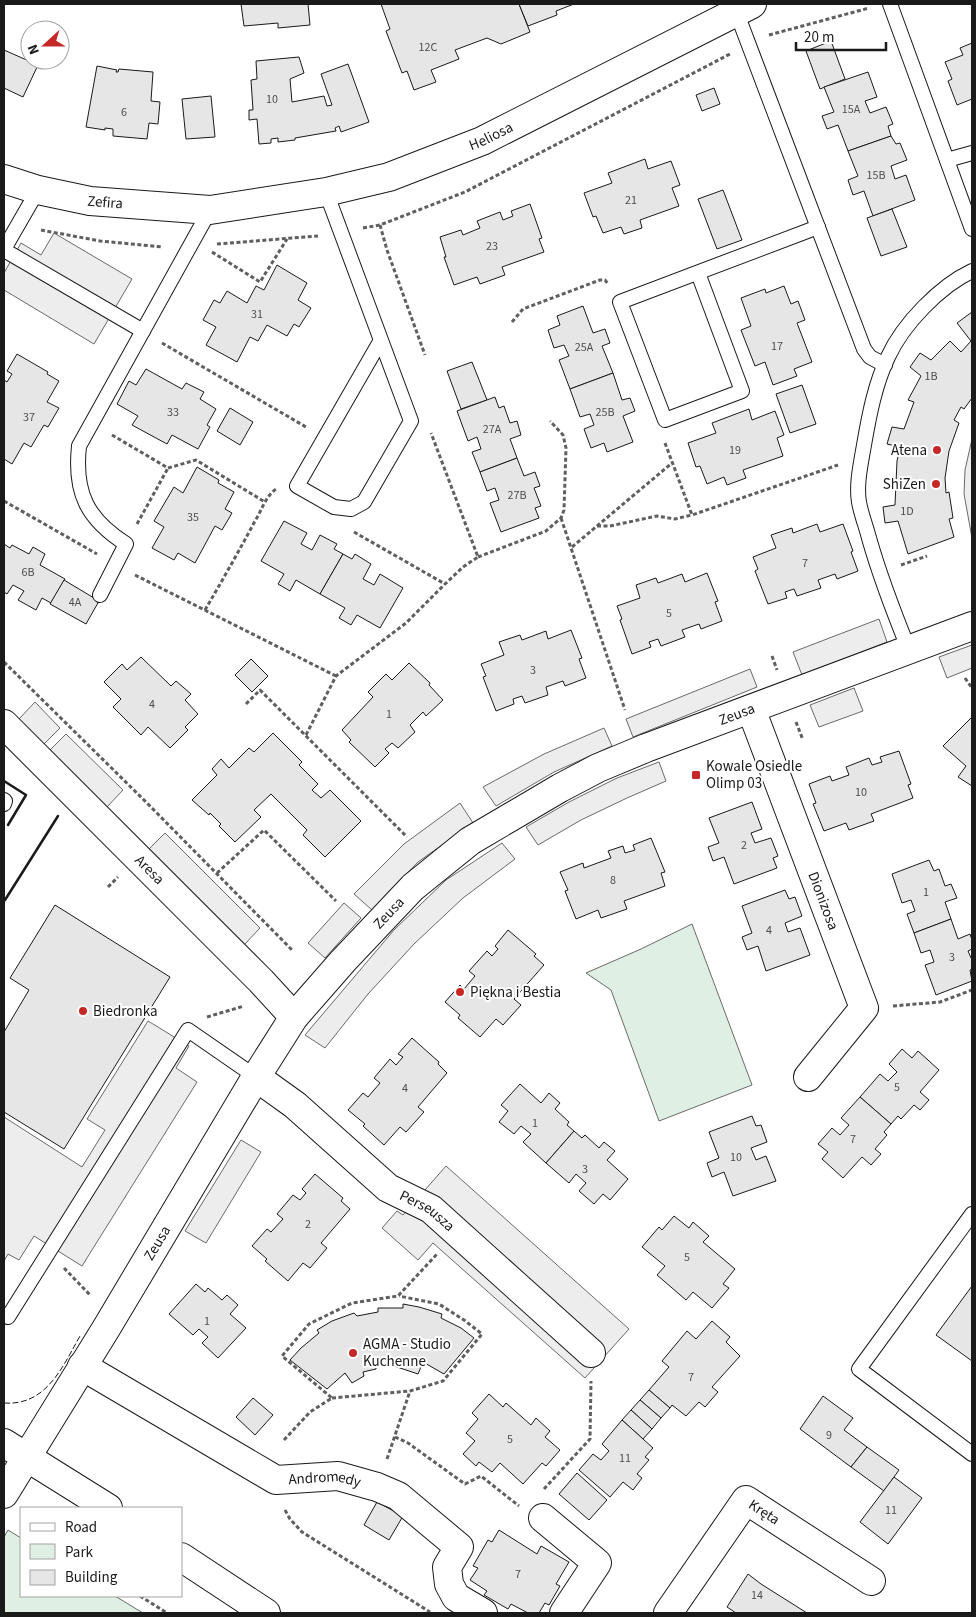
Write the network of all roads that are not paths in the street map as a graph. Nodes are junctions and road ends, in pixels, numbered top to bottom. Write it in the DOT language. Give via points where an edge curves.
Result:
graph roads {
  1 [pos="890,4"];
  2 [pos="744,7"];
  3 [pos="972,152"];
  4 [pos="948,160"];
  5 [pos="4,179"];
  6 [pos="38,190"];
  7 [pos="326,192"];
  8 [pos="210,210"];
  9 [pos="972,226"];
  10 [pos="818,227"];
  11 [pos="4,249"];
  12 [pos="972,271"];
  13 [pos="698,273"];
  14 [pos="143,331"];
  15 [pos="381,340"];
  16 [pos="885,365"];
  17 [pos="100,594"];
  18 [pos="972,626"];
  19 [pos="909,650"];
  20 [pos="751,709"];
  21 [pos="4,724"];
  22 [pos="294,1017"];
  23 [pos="256,1077"];
  24 [pos="808,1077"];
  25 [pos="972,1214"];
  26 [pos="4,1316"];
  27 [pos="591,1353"];
  28 [pos="82,1366"];
  29 [pos="4,1443"];
  30 [pos="972,1454"];
  31 [pos="27,1458"];
  32 [pos="4,1494"];
  33 [pos="106,1507"];
  34 [pos="536,1512"];
  35 [pos="182,1558"];
  36 [pos="871,1581"];
  37 [pos="249,1609"];
  38 [pos="483,1613"];
  39 [pos="564,1613"];
  40 [pos="668,1613"];
  1 -- 4 [label="lane"];
  2 -- 7 [label="street, Heliosa" via="482,141 389,177"];
  2 -- 10 [label="lane" via="748,44"];
  3 -- 4 [label="lane"];
  4 -- 9 [label="lane"];
  5 -- 6 [label="street, Zefira"];
  6 -- 8 [label="street, Zefira" via="90,201"];
  6 -- 11 [label="lane"];
  7 -- 8 [label="street, Heliosa"];
  7 -- 15 [label="lane"];
  8 -- 14 [label="lane"];
  10 -- 13 [label="lane"];
  10 -- 16 [label="lane" via="864,349 870,357"];
  11 -- 14 [label="lane"];
  12 -- 16 [label="lane" via="956,279 928,304 904,331"];
  13 -- 13 [label="lane" via="620,302 665,420 742,391"];
  14 -- 17 [label="lane" via="79,446 79,485 86,504 96,520 126,544"];
  15 -- 15 [label="lane" via="297,486 334,507 351,508 364,502 411,421"];
  16 -- 19 [label="lane" via="877,385 862,457 859,501 879,572"];
  18 -- 19 [label="street, Zeusa"];
  19 -- 20 [label="street, Zeusa"];
  20 -- 22 [label="street, Zeusa" via="598,768 470,841 414,887"];
  20 -- 24 [label="street, Dionizosa" via="864,1008"];
  21 -- 22 [label="street, Aresa"];
  22 -- 23 [label="street, Zeusa"];
  23 -- 26 [label="lane" via="188,1030 8,1317"];
  23 -- 27 [label="street, Perseusza" via="295,1104 388,1188 431,1209"];
  23 -- 28 [label="street, Zeusa"];
  25 -- 30 [label="lane" via="859,1369"];
  28 -- 31 [label="street, Zeusa"];
  28 -- 38 [label="street, Andromedy" via="276,1480 338,1476 398,1496 459,1547 447,1567 449,1584 456,1597"];
  29 -- 31 [label="street"];
  31 -- 32 [label="street, Zeusa"];
  31 -- 33 [label="street"];
  34 -- 39 [label="street" via="597,1563"];
  35 -- 37 [label="street"];
  36 -- 40 [label="street, Kręta" via="746,1500"];
}
